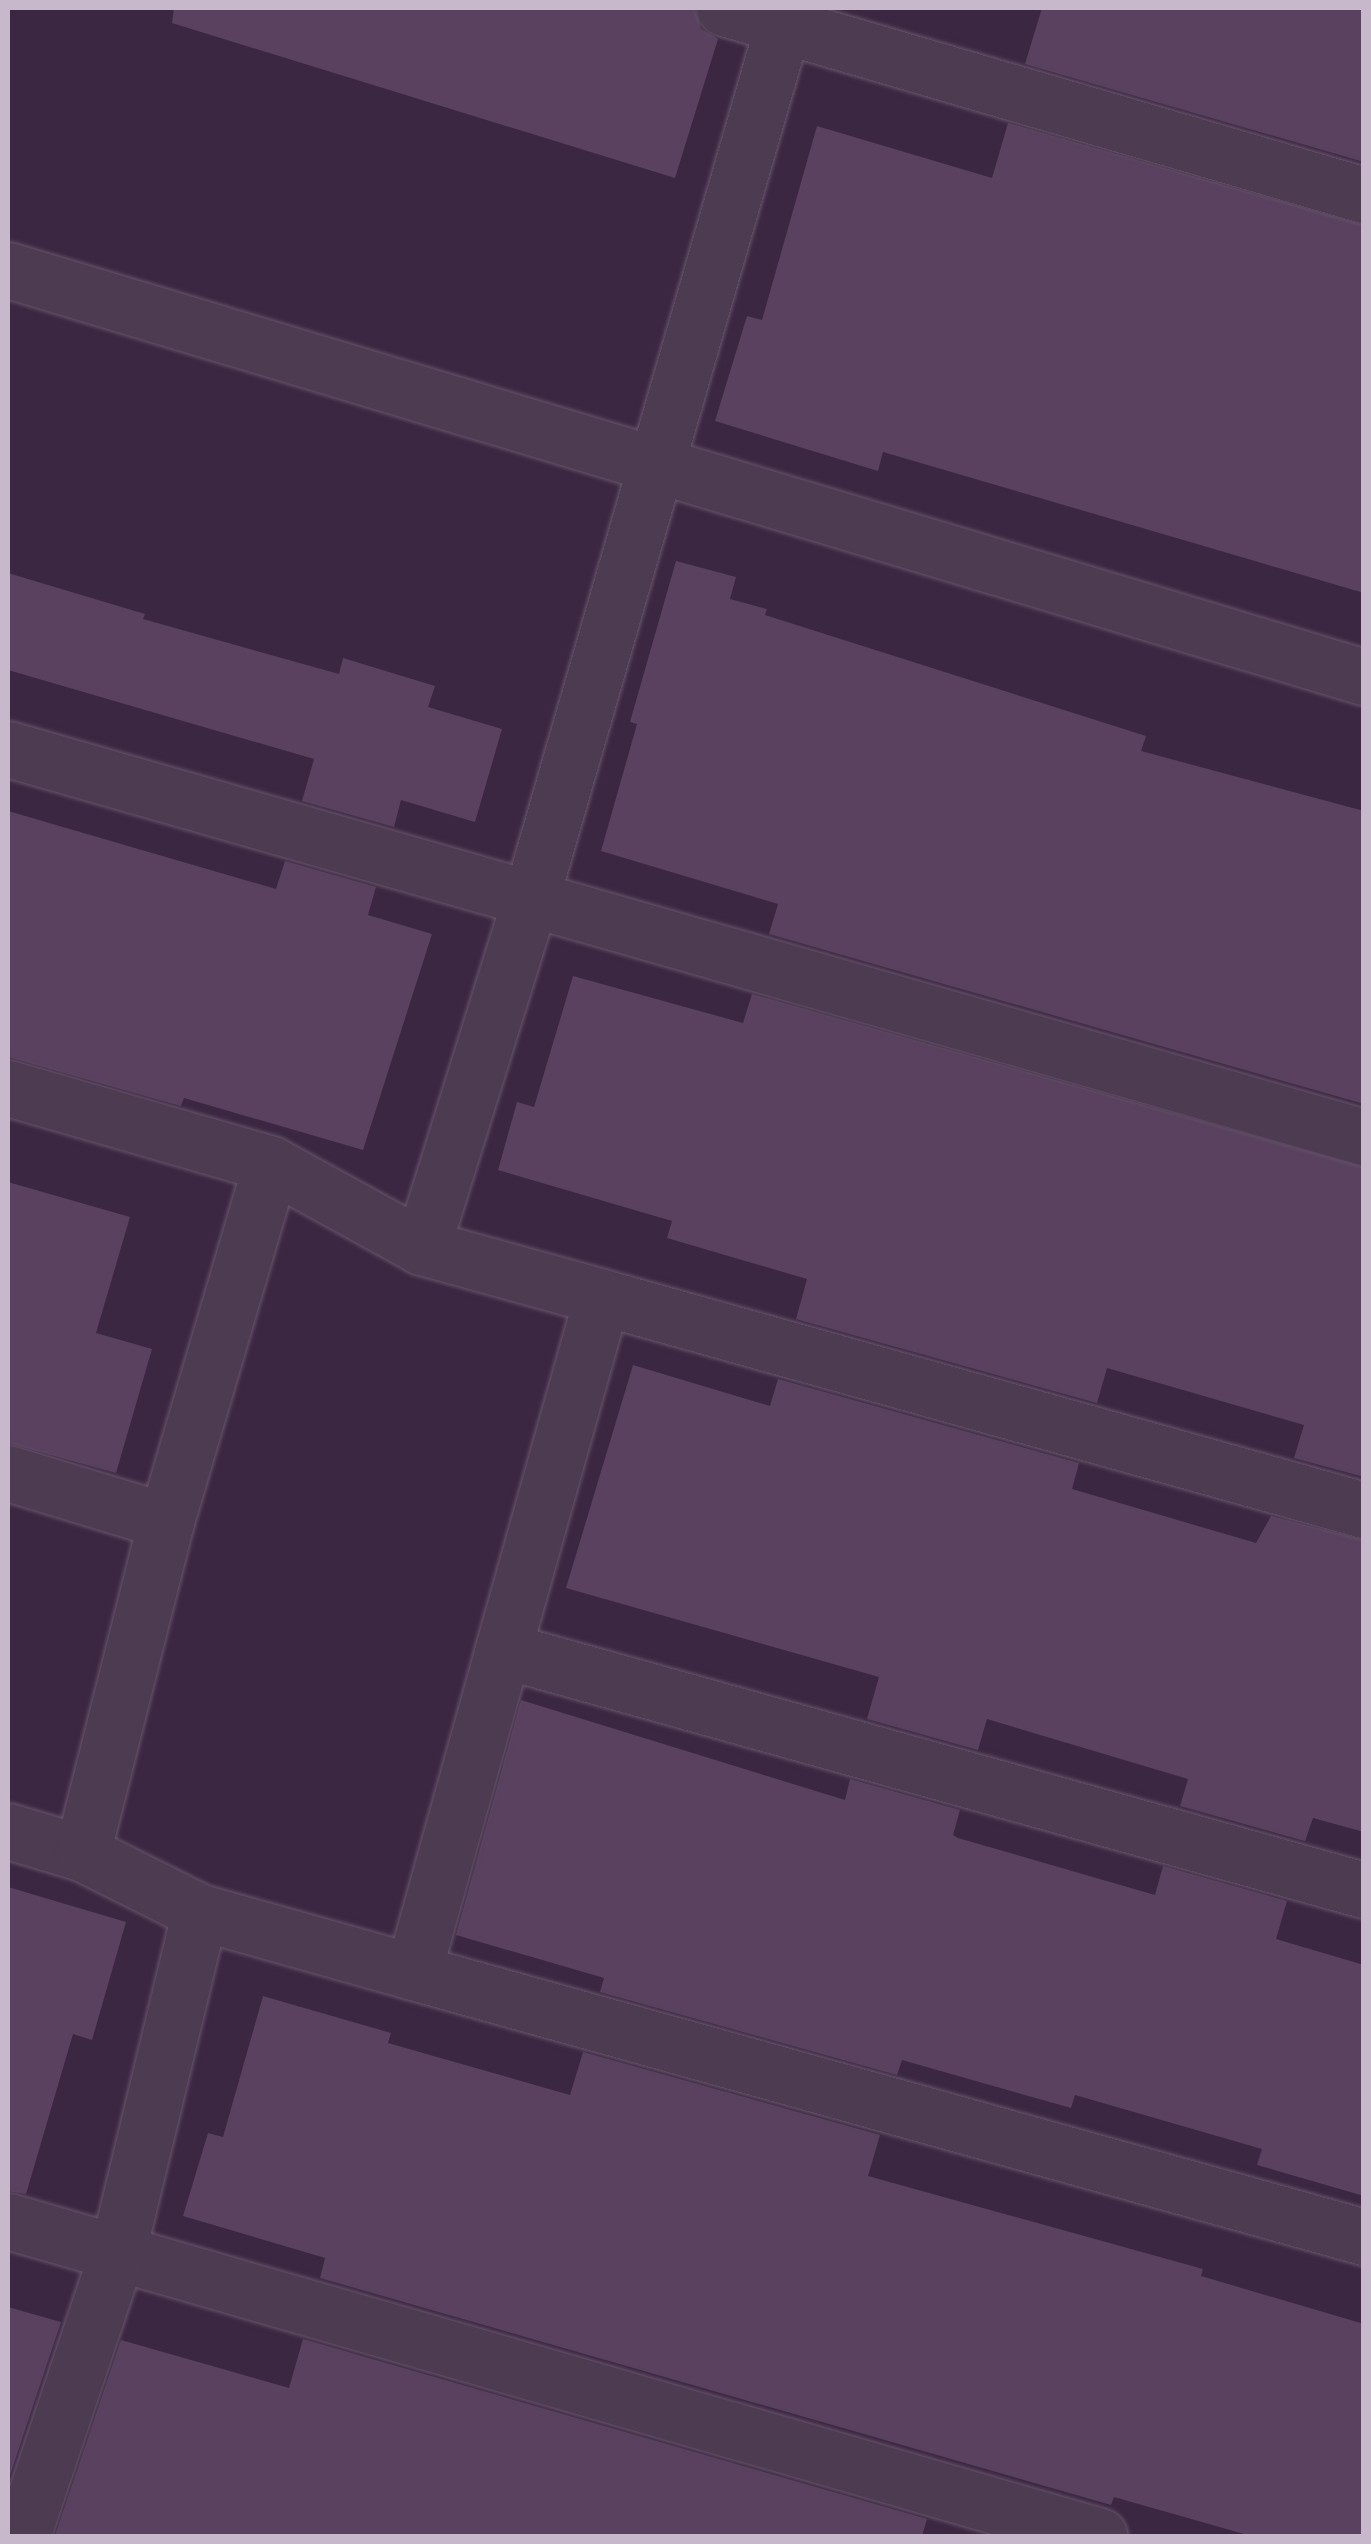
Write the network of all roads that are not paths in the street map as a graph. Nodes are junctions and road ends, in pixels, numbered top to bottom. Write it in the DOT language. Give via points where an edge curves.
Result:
graph roads {
  1 [pos="724,8"];
  2 [pos="785,17"];
  3 [pos="1364,195"];
  4 [pos="8,270"];
  5 [pos="655,464"];
  6 [pos="1364,677"];
  7 [pos="8,750"];
  8 [pos="530,901"];
  9 [pos="8,1088"];
  10 [pos="1364,1137"];
  11 [pos="271,1164"];
  12 [pos="422,1247"];
  13 [pos="602,1297"];
  14 [pos="8,1474"];
  15 [pos="1364,1510"];
  16 [pos="166,1520"];
  17 [pos="503,1650"];
  18 [pos="8,1832"];
  19 [pos="82,1853"];
  20 [pos="1364,1890"];
  21 [pos="200,1912"];
  22 [pos="413,1972"];
  23 [pos="8,2221"];
  24 [pos="1364,2237"];
  25 [pos="117,2254"];
  26 [pos="22,2536"];
  27 [pos="1099,2536"];
  1 -- 2 [label="street"];
  2 -- 3 [label="street"];
  2 -- 5 [label="street"];
  4 -- 5 [label="street"];
  5 -- 6 [label="street"];
  5 -- 8 [label="street"];
  7 -- 8 [label="street"];
  8 -- 10 [label="street"];
  8 -- 12 [label="street"];
  9 -- 11 [label="street"];
  11 -- 12 [label="street"];
  11 -- 16 [label="street"];
  12 -- 13 [label="street"];
  13 -- 15 [label="street"];
  13 -- 17 [label="street"];
  14 -- 16 [label="street"];
  16 -- 19 [label="street"];
  17 -- 20 [label="street"];
  17 -- 22 [label="street"];
  18 -- 19 [label="street"];
  19 -- 21 [label="street"];
  21 -- 22 [label="street"];
  21 -- 25 [label="street"];
  22 -- 24 [label="street"];
  23 -- 25 [label="street"];
  25 -- 26 [label="street"];
  25 -- 27 [label="street"];
}
